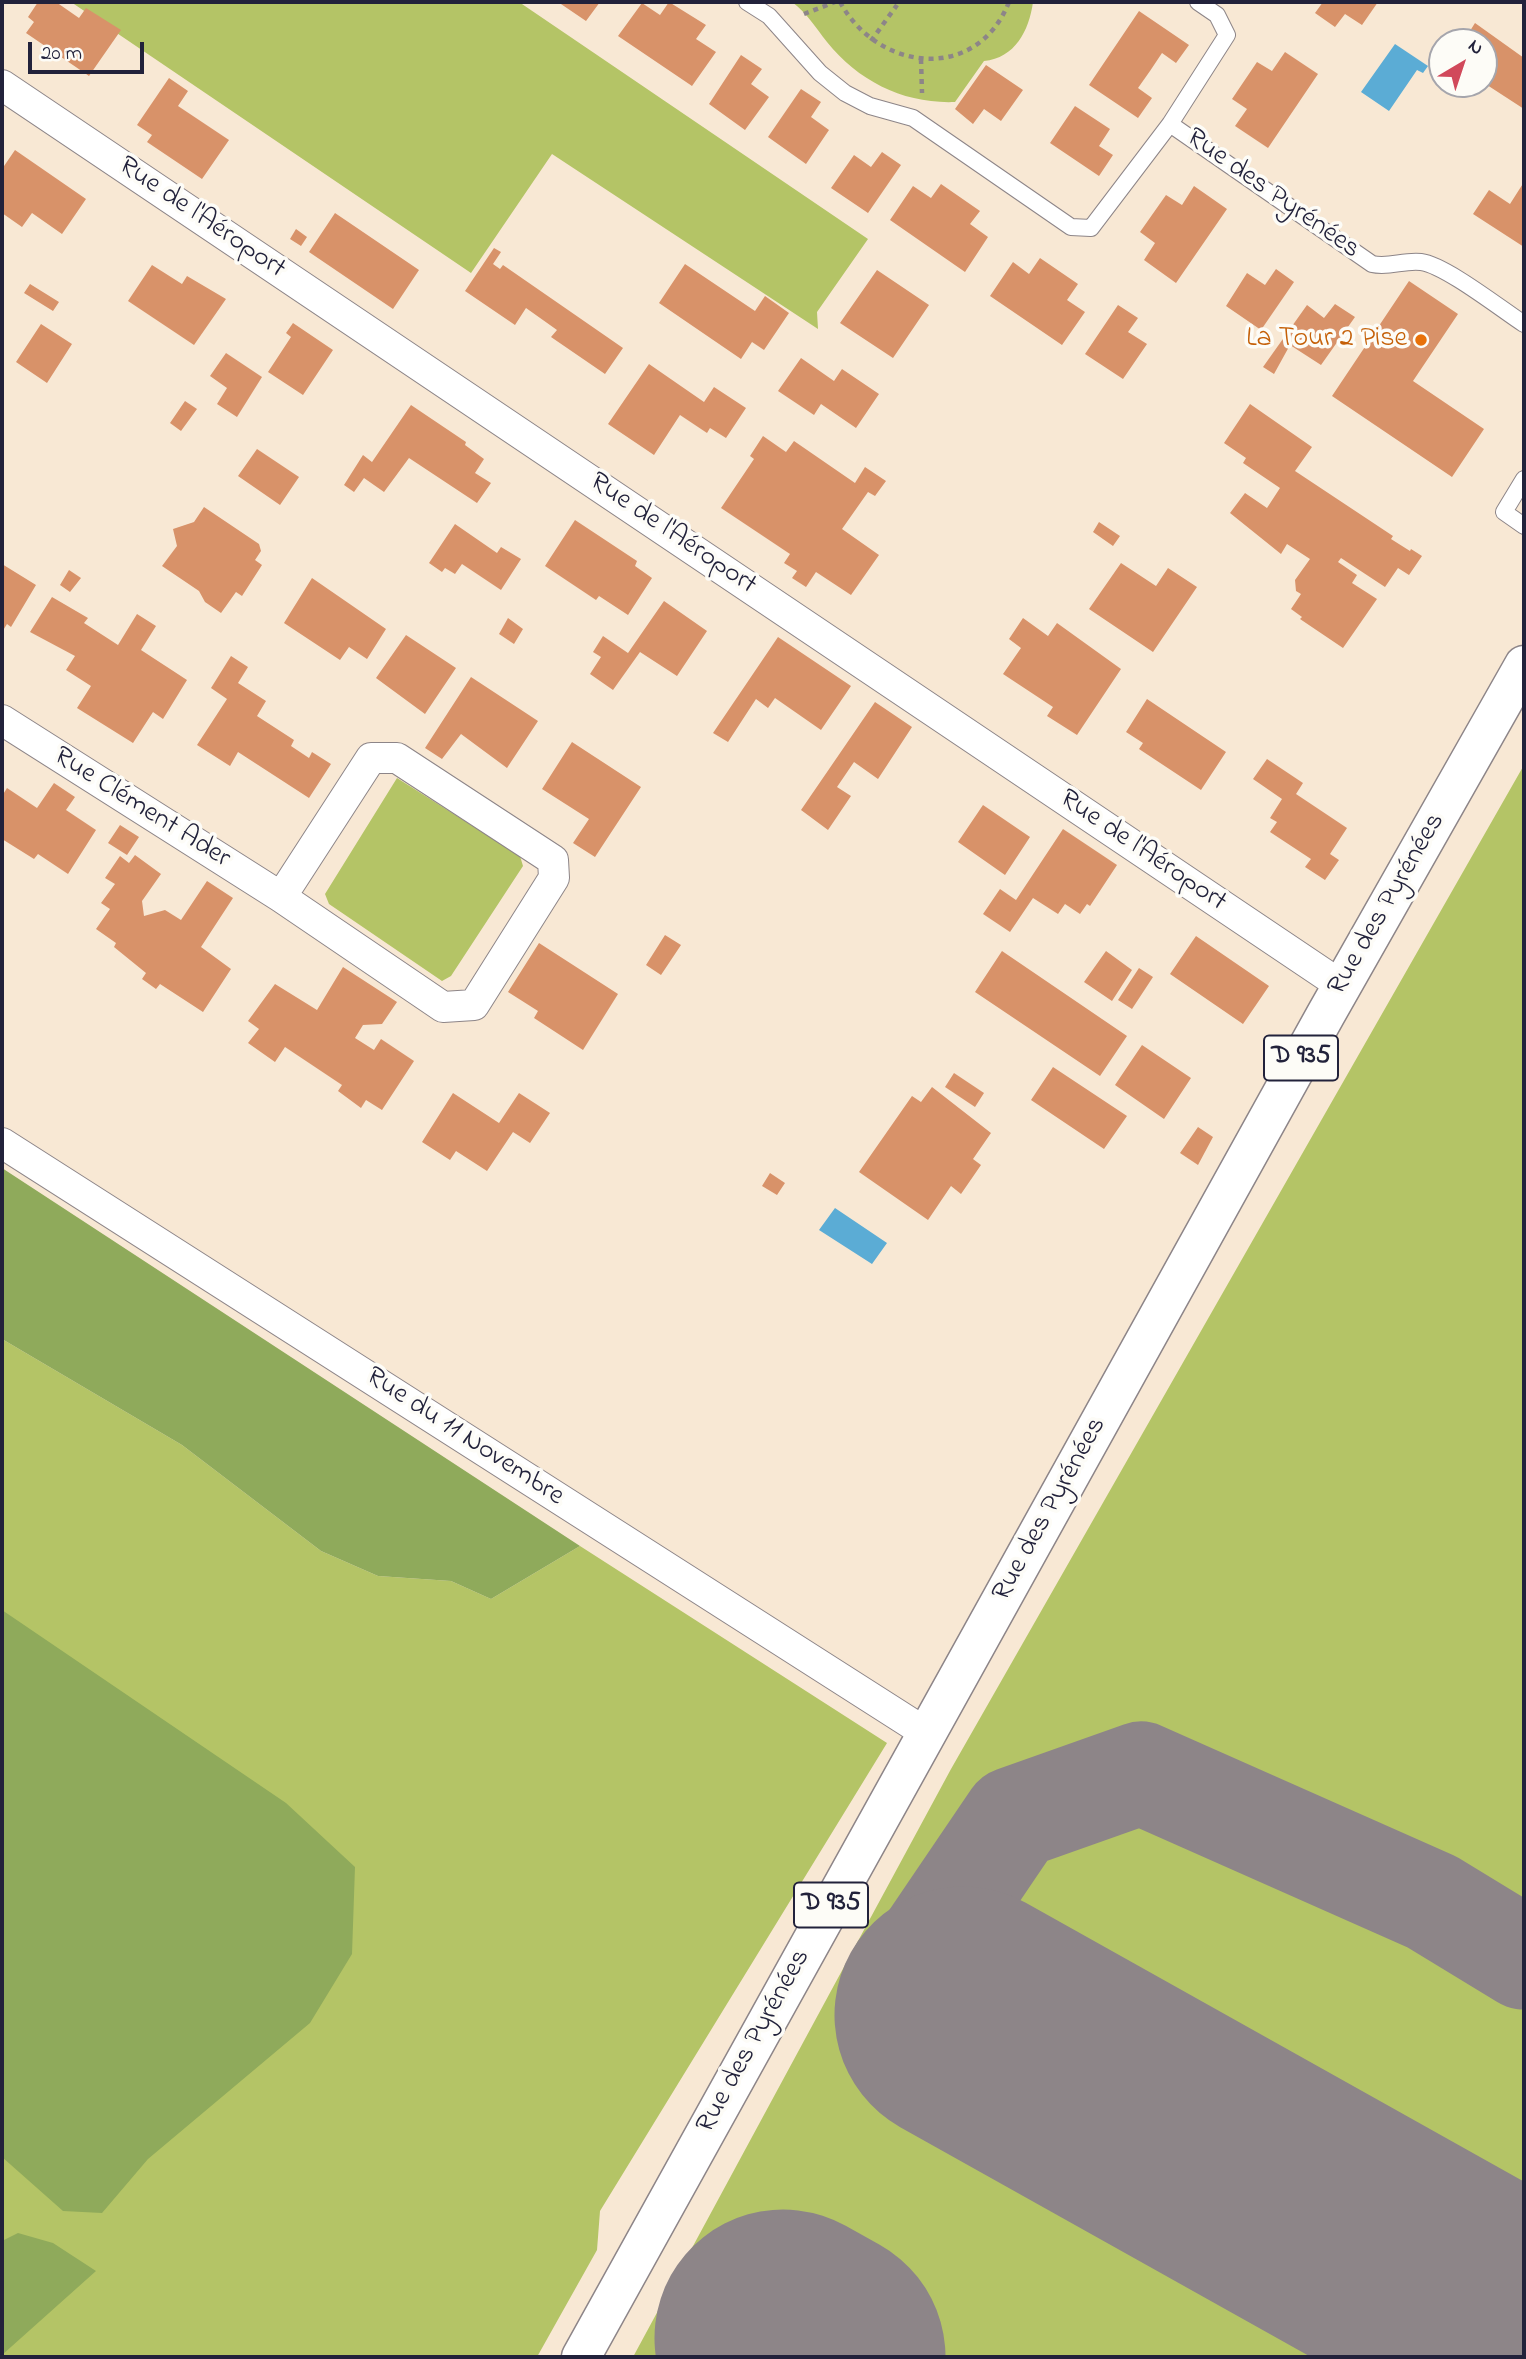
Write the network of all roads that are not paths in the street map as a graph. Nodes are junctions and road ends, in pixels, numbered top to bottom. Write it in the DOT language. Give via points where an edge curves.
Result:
graph roads {
  1 [pos="747,2"];
  2 [pos="1198,2"];
  3 [pos="2,85"];
  4 [pos="1170,124"];
  5 [pos="1524,324"];
  6 [pos="1524,479"];
  7 [pos="1524,526"];
  8 [pos="1524,665"];
  9 [pos="2,720"];
  10 [pos="281,897"];
  11 [pos="1342,986"];
  12 [pos="2,1143"];
  13 [pos="926,1733"];
  14 [pos="581,2357"];
  1 -- 4 [label="lane" via="769,16 820,73 845,93 870,106 913,118 1071,227 1091,228"];
  2 -- 4 [label="lane" via="1217,15 1227,35"];
  3 -- 11 [label="street, Rue de l'Aéroport"];
  4 -- 5 [label="lane, Rue des Pyrénées" via="1372,264 1424,262"];
  6 -- 7 [label="lane" via="1504,512"];
  8 -- 11 [label="main road, Rue des Pyrénées / D 935"];
  9 -- 10 [label="street, Rue Clément Ader"];
  10 -- 10 [label="street, Rue Clément Ader" via="443,1007 474,1005 554,878 553,860 397,758 371,758"];
  11 -- 13 [label="main road, Rue des Pyrénées / D 935"];
  12 -- 13 [label="street, Rue du 11 Novembre"];
  13 -- 14 [label="main road, Rue des Pyrénées / D 935"];
}
